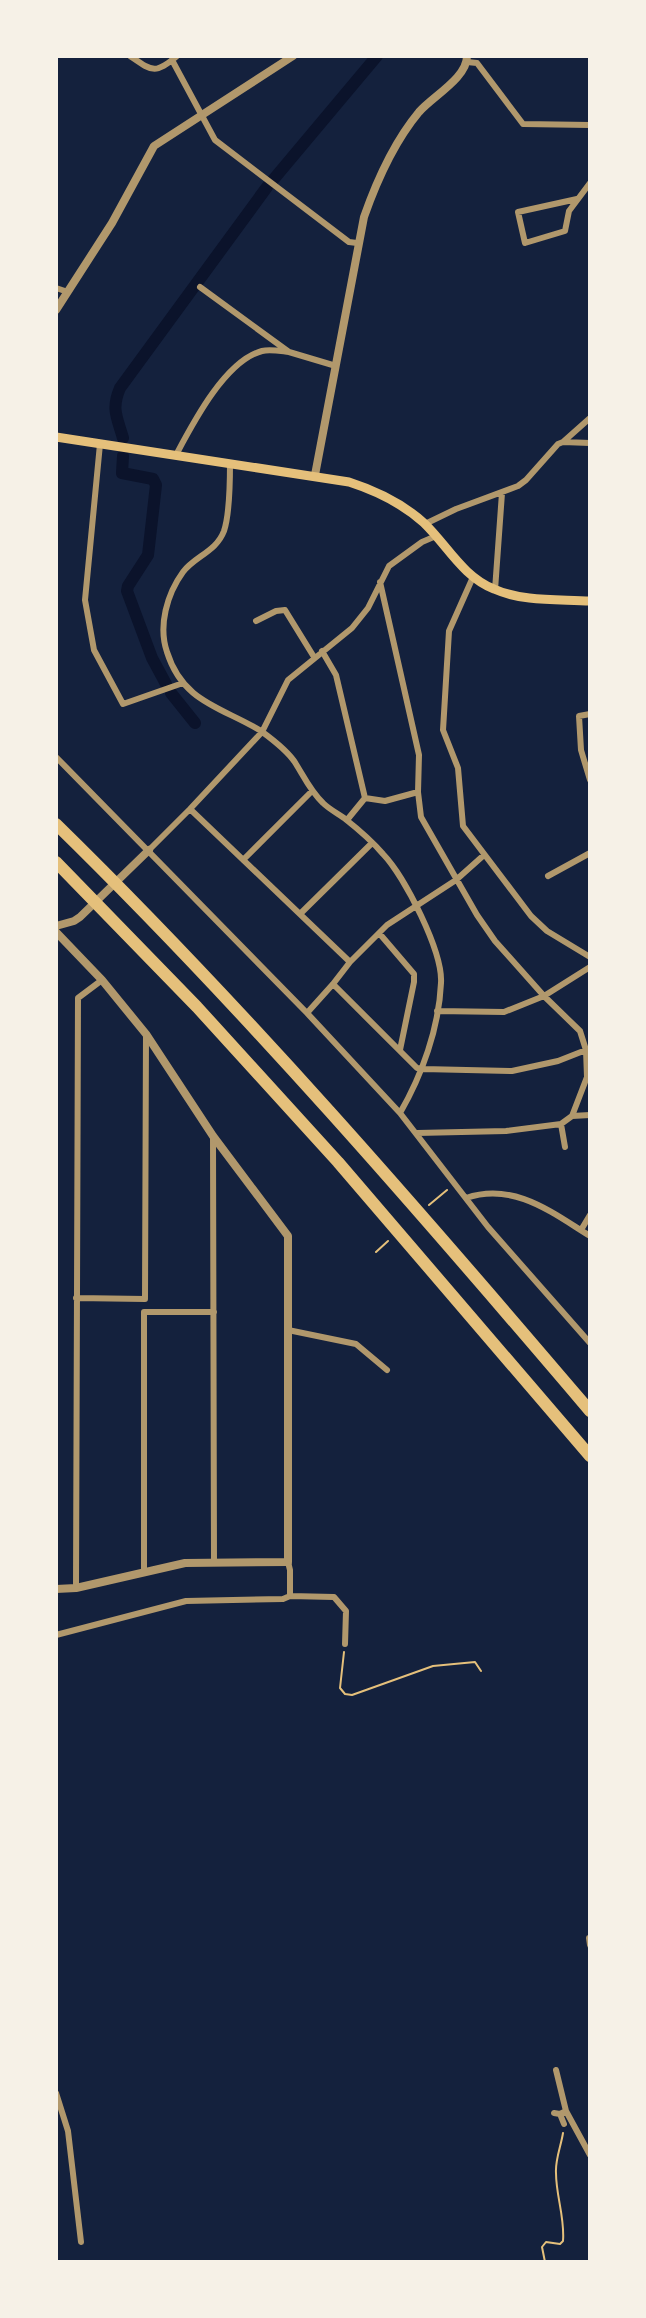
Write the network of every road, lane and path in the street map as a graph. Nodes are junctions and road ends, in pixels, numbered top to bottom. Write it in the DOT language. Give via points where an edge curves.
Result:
graph roads {
  1 [pos="131,56"];
  2 [pos="293,56"];
  3 [pos="174,58"];
  4 [pos="467,59"];
  5 [pos="201,117"];
  6 [pos="590,125"];
  7 [pos="590,183"];
  8 [pos="577,199"];
  9 [pos="357,243"];
  10 [pos="200,287"];
  11 [pos="56,288"];
  12 [pos="68,292"];
  13 [pos="56,310"];
  14 [pos="289,352"];
  15 [pos="336,366"];
  16 [pos="590,418"];
  17 [pos="56,437"];
  18 [pos="563,442"];
  19 [pos="590,443"];
  20 [pos="100,444"];
  21 [pos="176,455"];
  22 [pos="230,462"];
  23 [pos="315,475"];
  24 [pos="502,493"];
  25 [pos="425,524"];
  26 [pos="436,536"];
  27 [pos="473,576"];
  28 [pos="380,582"];
  29 [pos="495,590"];
  30 [pos="590,601"];
  31 [pos="256,621"];
  32 [pos="322,651"];
  33 [pos="314,657"];
  34 [pos="183,683"];
  35 [pos="590,714"];
  36 [pos="262,732"];
  37 [pos="56,757"];
  38 [pos="590,780"];
  39 [pos="312,791"];
  40 [pos="418,792"];
  41 [pos="365,798"];
  42 [pos="190,809"];
  43 [pos="346,820"];
  44 [pos="56,824"];
  45 [pos="372,843"];
  46 [pos="149,850"];
  47 [pos="590,853"];
  48 [pos="484,855"];
  49 [pos="243,860"];
  50 [pos="56,862"];
  51 [pos="548,876"];
  52 [pos="456,880"];
  53 [pos="417,906"];
  54 [pos="300,914"];
  55 [pos="56,926"];
  56 [pos="56,932"];
  57 [pos="379,933"];
  58 [pos="590,957"];
  59 [pos="351,962"];
  60 [pos="590,967"];
  61 [pos="102,980"];
  62 [pos="334,984"];
  63 [pos="544,996"];
  64 [pos="437,1011"];
  65 [pos="307,1013"];
  66 [pos="146,1034"];
  67 [pos="400,1050"];
  68 [pos="586,1050"];
  69 [pos="423,1069"];
  70 [pos="400,1113"];
  71 [pos="590,1115"];
  72 [pos="572,1116"];
  73 [pos="561,1124"];
  74 [pos="417,1133"];
  75 [pos="213,1136"];
  76 [pos="565,1147"];
  77 [pos="466,1198"];
  78 [pos="551,1199"];
  79 [pos="546,1209"];
  80 [pos="590,1215"];
  81 [pos="581,1230"];
  82 [pos="590,1236"];
  83 [pos="76,1298"];
  84 [pos="214,1312"];
  85 [pos="288,1330"];
  86 [pos="590,1343"];
  87 [pos="387,1370"];
  88 [pos="590,1411"];
  89 [pos="590,1456"];
  90 [pos="288,1562"];
  91 [pos="214,1563"];
  92 [pos="144,1572"];
  93 [pos="76,1588"];
  94 [pos="56,1589"];
  95 [pos="290,1596"];
  96 [pos="56,1635"];
  97 [pos="345,1644"];
  98 [pos="481,1671"];
  99 [pos="556,2070"];
  100 [pos="56,2093"];
  101 [pos="560,2113"];
  102 [pos="564,2124"];
  103 [pos="590,2155"];
  104 [pos="81,2242"];
  105 [pos="545,2262"];
  1 -- 3 [label="street" via="150,69"];
  2 -- 5 [label="street"];
  3 -- 5 [label="street"];
  4 -- 6 [label="street" via="477,63 523,124"];
  4 -- 9 [label="street" via="458,76 407,128 375,187"];
  5 -- 9 [label="street" via="215,140 349,242"];
  5 -- 12 [label="street" via="150,151"];
  7 -- 8 [label="street"];
  8 -- 8 [label="street" via="565,231 525,243 518,212"];
  9 -- 15 [label="street"];
  10 -- 14 [label="street"];
  11 -- 12 [label="street"];
  12 -- 13 [label="street"];
  14 -- 15 [label="street"];
  14 -- 21 [label="street" via="258,352 238,365 200,411"];
  15 -- 23 [label="street"];
  16 -- 18 [label="street"];
  17 -- 20 [label="main road"];
  18 -- 19 [label="street"];
  18 -- 24 [label="street" via="526,480"];
  20 -- 21 [label="main road"];
  20 -- 34 [label="street" via="85,600 94,650 122,704"];
  21 -- 22 [label="main road"];
  22 -- 23 [label="main road"];
  22 -- 34 [label="street" via="224,530 216,544 184,571 165,608 162,636"];
  23 -- 25 [label="main road" via="371,489"];
  24 -- 25 [label="street"];
  24 -- 29 [label="street"];
  25 -- 26 [label="main road"];
  26 -- 27 [label="main road"];
  26 -- 28 [label="street" via="389,566"];
  27 -- 29 [label="main road"];
  27 -- 48 [label="street" via="449,631 443,730 458,768 463,826"];
  28 -- 32 [label="street" via="352,628"];
  28 -- 40 [label="street" via="419,755"];
  29 -- 30 [label="main road" via="521,597"];
  31 -- 33 [label="street" via="285,610"];
  32 -- 33 [label="street"];
  32 -- 41 [label="street" via="336,675"];
  33 -- 36 [label="street" via="288,680"];
  34 -- 36 [label="street" via="217,710"];
  35 -- 38 [label="street" via="579,716 581,750"];
  36 -- 39 [label="street" via="294,760"];
  36 -- 42 [label="street"];
  37 -- 46 [label="street"];
  39 -- 43 [label="street"];
  39 -- 49 [label="street"];
  40 -- 41 [label="street" via="385,801"];
  40 -- 52 [label="street" via="421,817"];
  41 -- 43 [label="street"];
  42 -- 46 [label="street"];
  42 -- 49 [label="street"];
  43 -- 45 [label="street"];
  44 -- 88 [label="highway" via="359,1142"];
  45 -- 53 [label="street" via="402,878"];
  45 -- 54 [label="street"];
  46 -- 55 [label="street" via="80,917"];
  46 -- 65 [label="street"];
  47 -- 51 [label="street"];
  48 -- 52 [label="street"];
  48 -- 58 [label="street" via="531,916"];
  49 -- 54 [label="street"];
  50 -- 89 [label="highway" via="330,1153"];
  52 -- 53 [label="street"];
  52 -- 63 [label="street" via="495,941"];
  53 -- 57 [label="street"];
  53 -- 64 [label="street" via="439,964 442,981"];
  54 -- 59 [label="street"];
  56 -- 61 [label="street"];
  57 -- 59 [label="street"];
  57 -- 67 [label="street" via="414,974"];
  59 -- 62 [label="street"];
  60 -- 63 [label="street"];
  61 -- 66 [label="street"];
  61 -- 83 [label="street" via="78,998"];
  62 -- 65 [label="street"];
  62 -- 67 [label="street"];
  63 -- 64 [label="street" via="503,1012"];
  63 -- 68 [label="street" via="580,1031"];
  64 -- 69 [label="street"];
  65 -- 70 [label="street"];
  66 -- 75 [label="street"];
  66 -- 83 [label="street" via="145,1299"];
  67 -- 69 [label="street"];
  68 -- 69 [label="street" via="512,1071"];
  68 -- 72 [label="street" via="587,1077"];
  69 -- 70 [label="street"];
  70 -- 74 [label="street"];
  71 -- 72 [label="street"];
  72 -- 73 [label="street"];
  73 -- 74 [label="street" via="506,1131"];
  73 -- 76 [label="street"];
  74 -- 77 [label="street"];
  75 -- 84 [label="street"];
  75 -- 85 [label="street" via="288,1236"];
  77 -- 79 [label="street" via="484,1192 513,1194"];
  77 -- 86 [label="street"];
  78 -- 79 [label="street"];
  79 -- 81 [label="street"];
  80 -- 81 [label="street"];
  81 -- 82 [label="street"];
  83 -- 93 [label="street"];
  84 -- 91 [label="street"];
  84 -- 92 [label="street" via="145,1312"];
  85 -- 87 [label="street" via="356,1344"];
  85 -- 90 [label="street"];
  90 -- 91 [label="street"];
  90 -- 95 [label="street"];
  91 -- 92 [label="street" via="185,1563"];
  92 -- 93 [label="street"];
  93 -- 94 [label="street"];
  95 -- 96 [label="street" via="186,1601"];
  95 -- 97 [label="street" via="334,1597 346,1611"];
  97 -- 98 [label="path" via="340,1688 345,1694 360,1693 433,1666 475,1662"];
  99 -- 101 [label="street"];
  100 -- 104 [label="street" via="68,2132"];
  101 -- 102 [label="street"];
  101 -- 103 [label="street"];
  102 -- 105 [label="path" via="555,2173 563,2241 546,2242 542,2247"];
}
